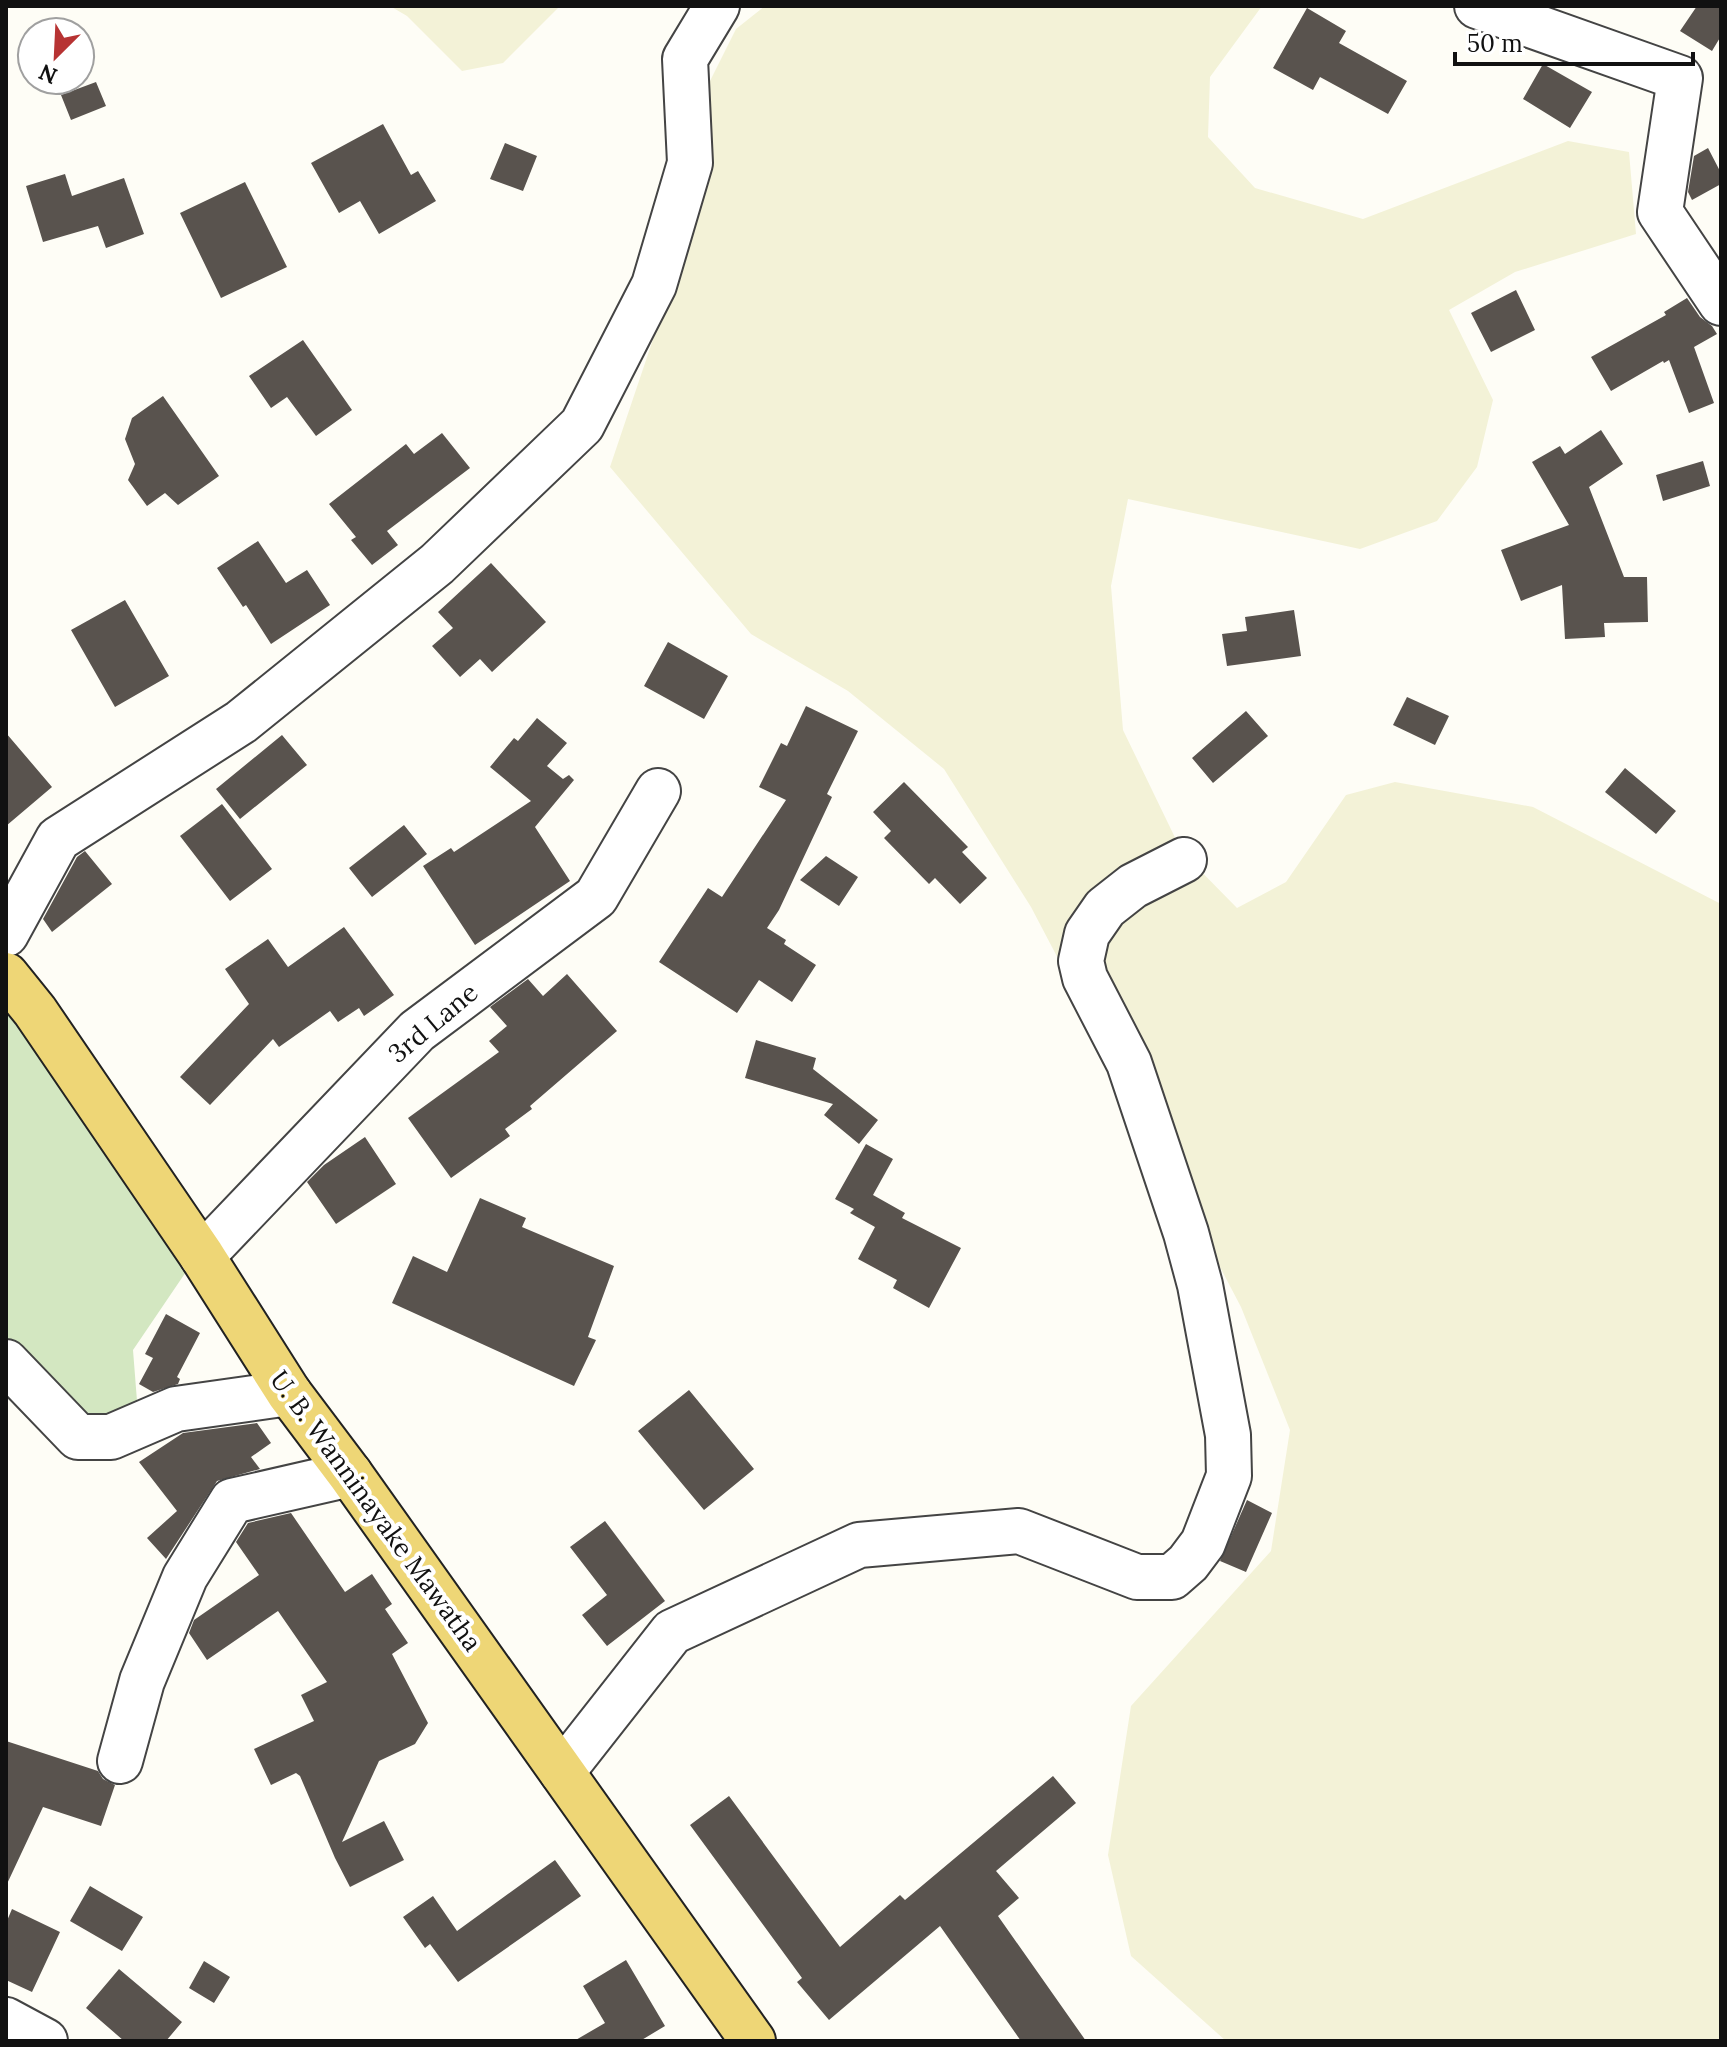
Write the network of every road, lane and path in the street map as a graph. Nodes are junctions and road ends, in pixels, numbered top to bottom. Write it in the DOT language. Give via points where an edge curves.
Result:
graph roads {
  1 [pos="717,6"];
  2 [pos="1477,6"];
  3 [pos="1721,303"];
  4 [pos="658,791"];
  5 [pos="1184,860"];
  6 [pos="6,934"];
  7 [pos="10,986"];
  8 [pos="202,1256"];
  9 [pos="6,1362"];
  10 [pos="289,1393"];
  11 [pos="350,1474"];
  12 [pos="120,1761"];
  13 [pos="562,1772"];
  14 [pos="6,2020"];
  15 [pos="45,2041"];
  16 [pos="753,2041"];
  1 -- 6 [label="street" via="685,59 690,163 654,285 582,425 437,564 241,722 58,839"];
  2 -- 3 [label="street" via="1680,78 1660,212"];
  4 -- 8 [label="street, 3rd Lane" via="596,897 417,1031"];
  5 -- 13 [label="street" via="1133,886 1105,908 1087,934 1081,961 1129,1063 1200,1285 1228,1435 1229,1476 1203,1543 1172,1577 1137,1577 1019,1531 859,1545 672,1632"];
  7 -- 8 [label="main road, U. B. Wanninayake Mawatha"];
  8 -- 10 [label="main road, U. B. Wanninayake Mawatha"];
  9 -- 10 [label="street" via="78,1437 111,1437 176,1409"];
  10 -- 11 [label="main road, U. B. Wanninayake Mawatha"];
  11 -- 12 [label="street" via="232,1501 185,1577 142,1681"];
  11 -- 13 [label="main road, U. B. Wanninayake Mawatha"];
  13 -- 16 [label="main road, U. B. Wanninayake Mawatha"];
  14 -- 15 [label="street"];
}
